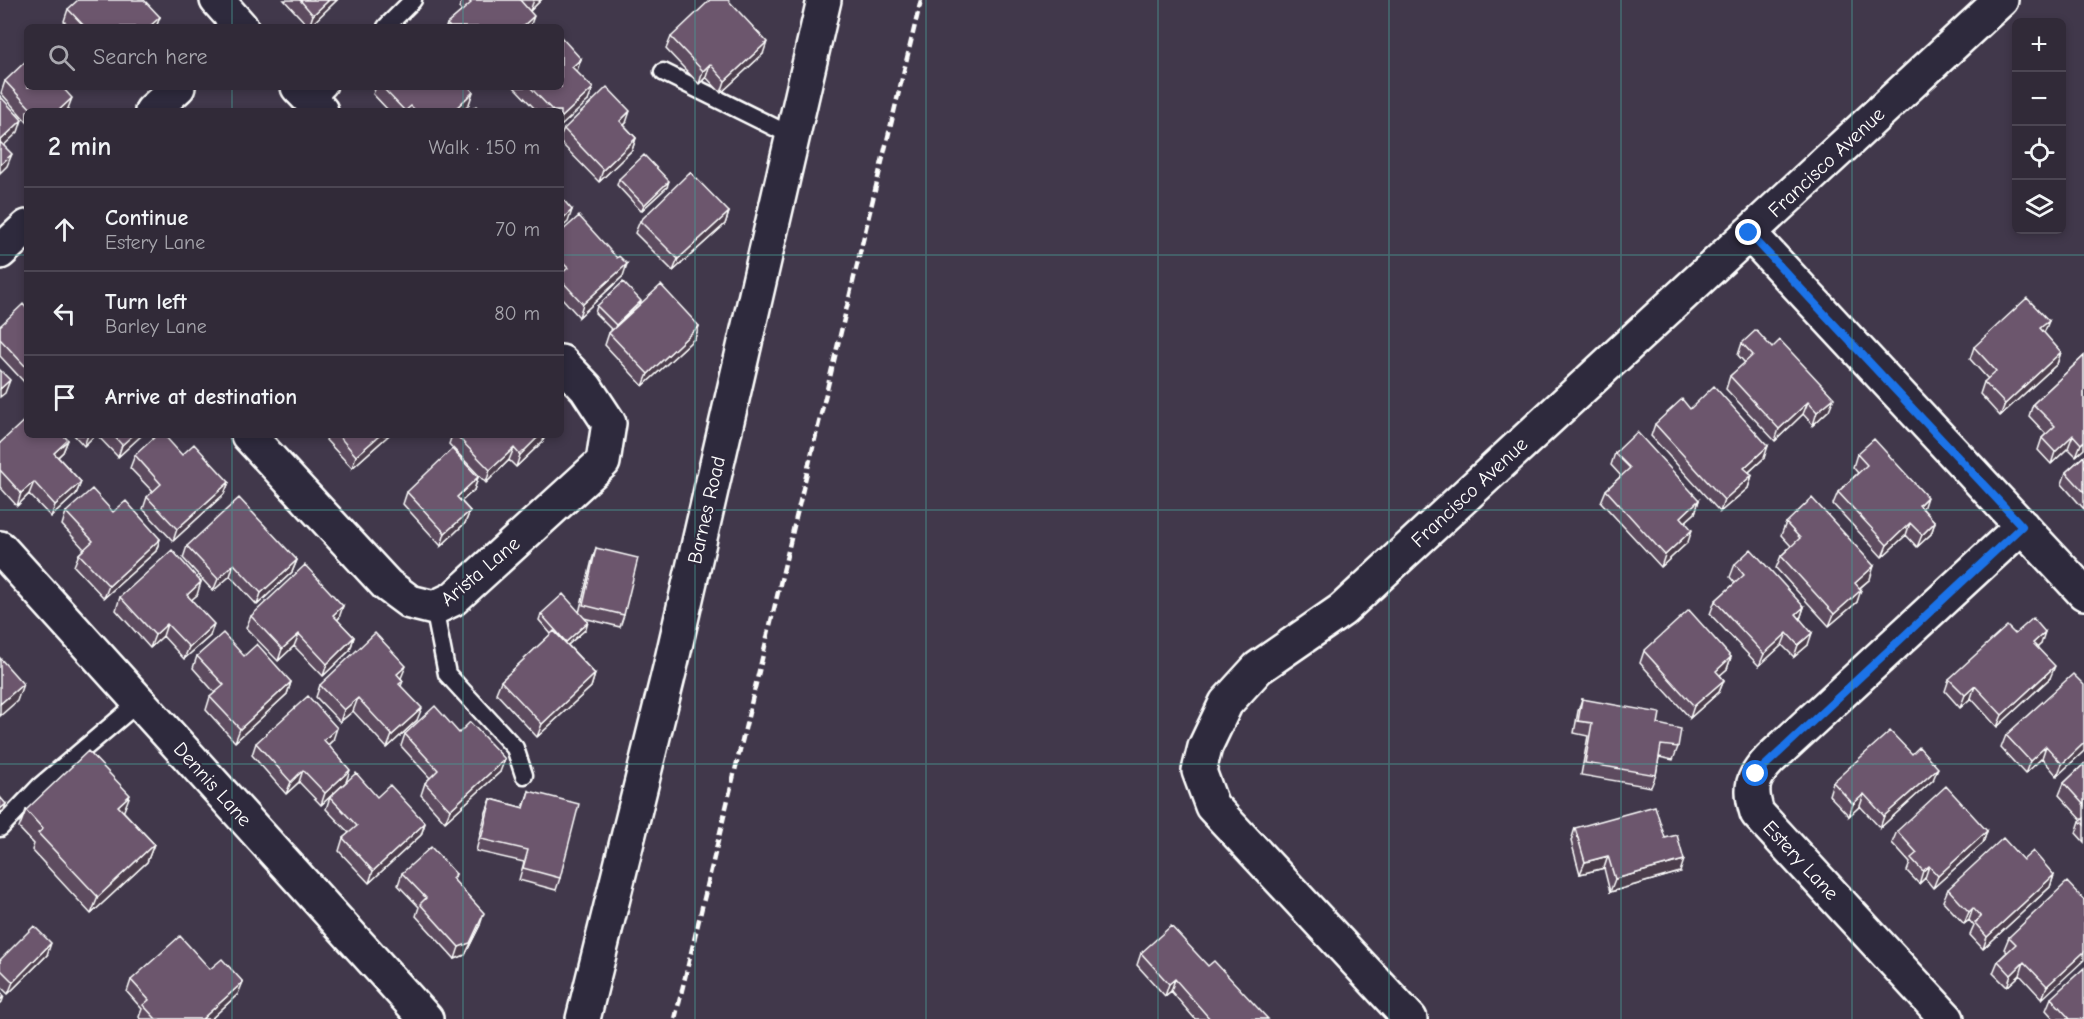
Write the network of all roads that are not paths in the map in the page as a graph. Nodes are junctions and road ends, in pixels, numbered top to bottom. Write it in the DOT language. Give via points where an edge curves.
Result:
graph roads {
  1 [pos="217,0"];
  2 [pos="413,0"];
  3 [pos="824,0"];
  4 [pos="2001,0"];
  5 [pos="238,24"];
  6 [pos="390,24"];
  7 [pos="663,72"];
  8 [pos="175,90"];
  9 [pos="155,108"];
  10 [pos="792,136"];
  11 [pos="24,230"];
  12 [pos="1749,233"];
  13 [pos="0,252"];
  14 [pos="564,365"];
  15 [pos="251,438"];
  16 [pos="2022,526"];
  17 [pos="0,548"];
  18 [pos="2084,593"];
  19 [pos="434,608"];
  20 [pos="139,702"];
  21 [pos="524,775"];
  22 [pos="0,828"];
  23 [pos="426,1019"];
  24 [pos="583,1019"];
  25 [pos="1410,1019"];
  26 [pos="1947,1019"];
  1 -- 5 [label="street"];
  2 -- 6 [label="lane"];
  3 -- 10 [label="street, Barnes Road"];
  4 -- 12 [label="street, Francisco Avenue"];
  7 -- 10 [label="lane"];
  8 -- 9 [label="street"];
  10 -- 24 [label="street, Barnes Road" via="670,668"];
  11 -- 13 [label="street"];
  12 -- 16 [label="street"];
  12 -- 25 [label="street, Francisco Avenue" via="1342,610 1258,668 1226,703 1205,747 1199,771 1212,806"];
  14 -- 19 [label="street, Arista Lane" via="586,388 609,423 603,462 453,599"];
  15 -- 19 [label="street, Arista Lane" via="387,585 410,602"];
  16 -- 18 [label="street"];
  16 -- 26 [label="street, Estery Lane" via="1770,759 1756,774 1751,794 1757,813"];
  17 -- 20 [label="street, Dennis Lane"];
  19 -- 21 [label="lane" via="447,674 515,748"];
  20 -- 22 [label="lane" via="40,786"];
  20 -- 23 [label="street, Dennis Lane"];
}
